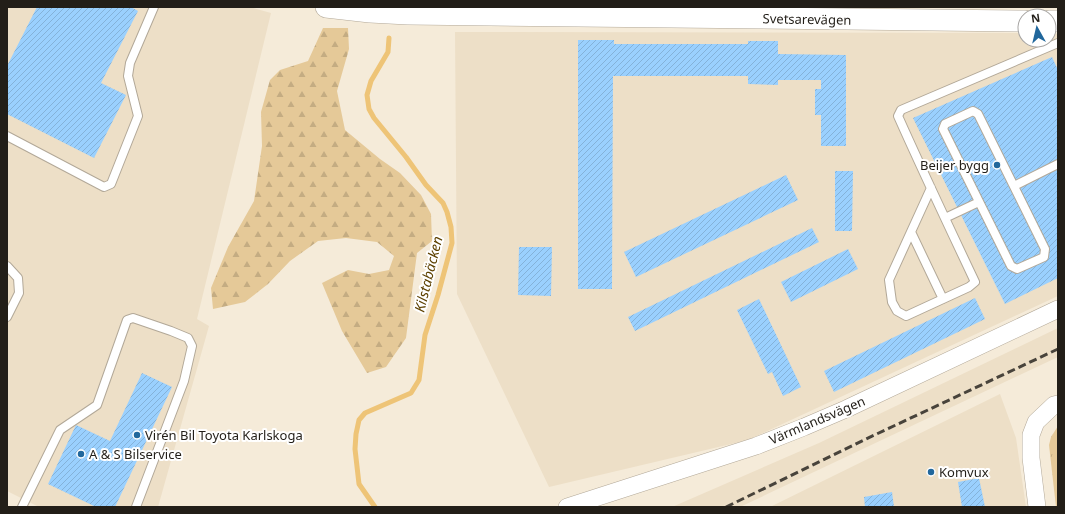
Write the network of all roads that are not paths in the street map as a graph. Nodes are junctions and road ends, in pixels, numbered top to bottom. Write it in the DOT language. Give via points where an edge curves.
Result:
graph roads {
  1 [pos="154,7"];
  2 [pos="326,7"];
  3 [pos="1017,20"];
  4 [pos="1058,43"];
  5 [pos="7,136"];
  6 [pos="1058,164"];
  7 [pos="1014,186"];
  8 [pos="931,188"];
  9 [pos="979,202"];
  10 [pos="945,218"];
  11 [pos="911,232"];
  12 [pos="7,266"];
  13 [pos="943,299"];
  14 [pos="1058,308"];
  15 [pos="7,318"];
  16 [pos="1058,404"];
  17 [pos="22,507"];
  18 [pos="136,507"];
  19 [pos="567,507"];
  20 [pos="1037,507"];
  1 -- 5 [label="lane" via="130,63 128,76 138,116 111,184 104,187"];
  2 -- 3 [label="street, Svetsarevägen" via="408,14"];
  4 -- 8 [label="lane" via="901,110 898,116"];
  6 -- 7 [label="lane"];
  7 -- 9 [label="lane" via="1045,249 1044,256 1017,269 1010,266"];
  7 -- 9 [label="lane" via="978,114 973,111 945,124 943,129"];
  8 -- 10 [label="lane"];
  8 -- 11 [label="lane"];
  9 -- 10 [label="lane"];
  10 -- 13 [label="lane" via="975,282"];
  11 -- 13 [label="lane"];
  11 -- 13 [label="lane" via="890,280 892,302 897,311 906,316"];
  12 -- 15 [label="lane" via="18,278 19,293"];
  14 -- 19 [label="street, Värmlandsvägen" via="804,427 756,446"];
  16 -- 20 [label="street" via="1036,422 1031,435"];
  17 -- 18 [label="lane" via="60,430 98,405 127,320 133,318 188,338 192,346 184,381"];
}
